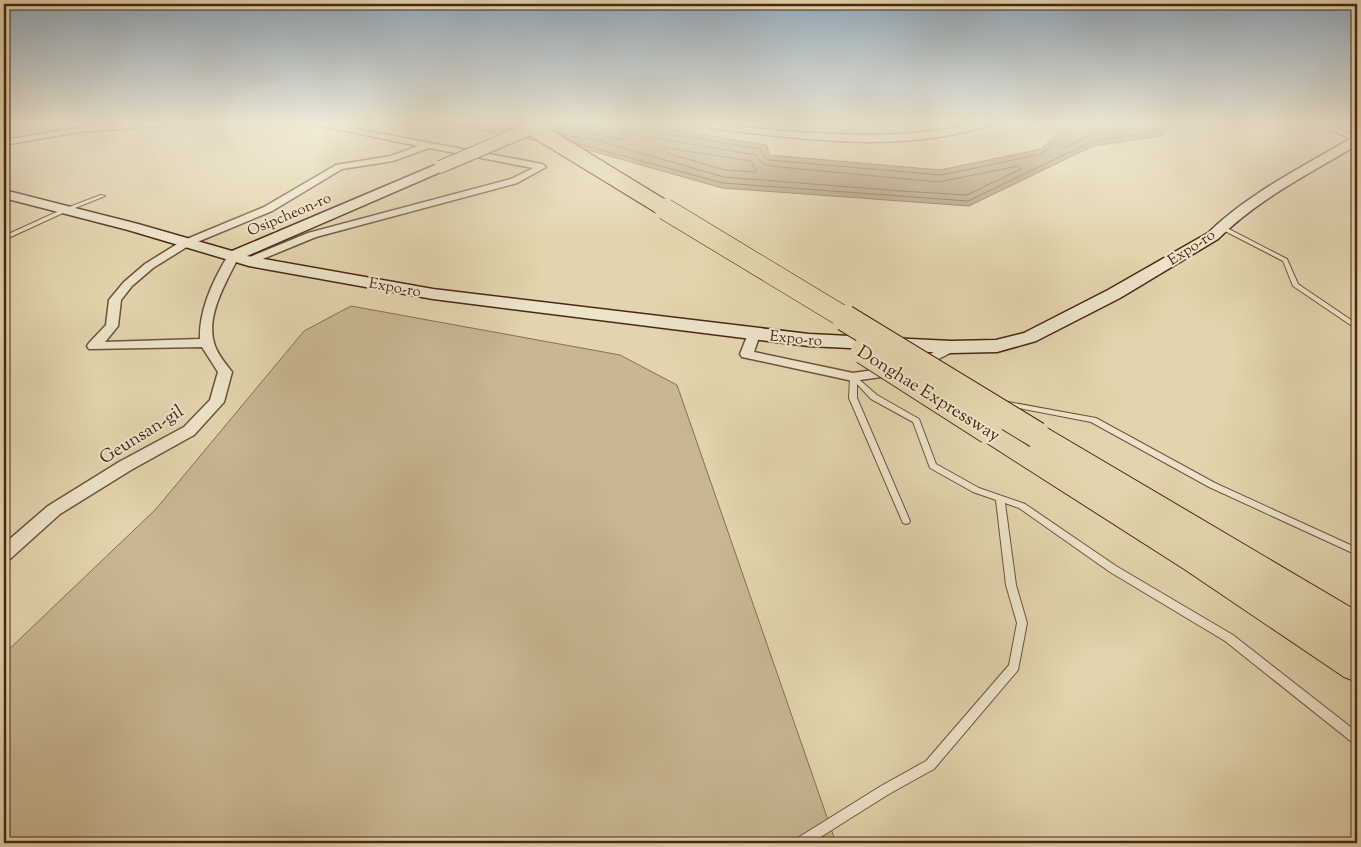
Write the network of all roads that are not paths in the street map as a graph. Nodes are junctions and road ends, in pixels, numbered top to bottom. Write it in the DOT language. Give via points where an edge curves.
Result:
graph roads {
  1 [pos="371,162"];
  2 [pos="451,162"];
  3 [pos="512,162"];
  4 [pos="563,162"];
  5 [pos="588,162"];
  6 [pos="1321,162"];
  7 [pos="4,194"];
  8 [pos="102,196"];
  9 [pos="63,211"];
  10 [pos="1221,227"];
  11 [pos="4,238"];
  12 [pos="186,243"];
  13 [pos="241,259"];
  14 [pos="1357,327"];
  15 [pos="754,334"];
  16 [pos="207,343"];
  17 [pos="951,347"];
  18 [pos="908,370"];
  19 [pos="853,377"];
  20 [pos="925,379"];
  21 [pos="950,393"];
  22 [pos="1000,498"];
  23 [pos="906,521"];
  24 [pos="1357,552"];
  25 [pos="4,554"];
  26 [pos="1357,630"];
  27 [pos="1357,665"];
  28 [pos="1357,739"];
  29 [pos="800,843"];
  1 -- 12 [label="street" via="339,167 268,209"];
  2 -- 13 [label="street, Osipcheon-ro, bridge"];
  3 -- 13 [label="street" via="542,167 514,180 312,235"];
  4 -- 27 [label="highway, Donghae Expressway, bridge"];
  5 -- 26 [label="highway, Donghae Expressway, bridge"];
  6 -- 10 [label="street, Expo-ro"];
  7 -- 9 [label="street, Expo-ro"];
  8 -- 9 [label="lane"];
  9 -- 11 [label="lane"];
  9 -- 12 [label="street, Expo-ro"];
  10 -- 14 [label="lane" via="1285,260 1295,285"];
  10 -- 17 [label="street, Expo-ro" via="1213,236 1114,294 1030,337 997,346"];
  12 -- 13 [label="street, Expo-ro"];
  12 -- 16 [label="street" via="128,284 115,300 112,326 94,346"];
  13 -- 15 [label="street, Expo-ro" via="433,294"];
  13 -- 16 [label="street" via="214,297"];
  15 -- 17 [label="street, Expo-ro"];
  15 -- 19 [label="street" via="747,354"];
  16 -- 25 [label="street, Geunsan-gil" via="225,372 217,402 190,430 54,510"];
  17 -- 18 [label="street"];
  18 -- 19 [label="street"];
  18 -- 20 [label="lane"];
  19 -- 22 [label="lane" via="874,397 916,421 933,466 976,490"];
  19 -- 23 [label="lane" via="853,398"];
  21 -- 24 [label="lane" via="1093,420 1212,485"];
  22 -- 28 [label="lane" via="1022,506 1113,568 1229,638"];
  22 -- 29 [label="lane" via="1010,586 1022,623 1014,667 930,766"];
}
